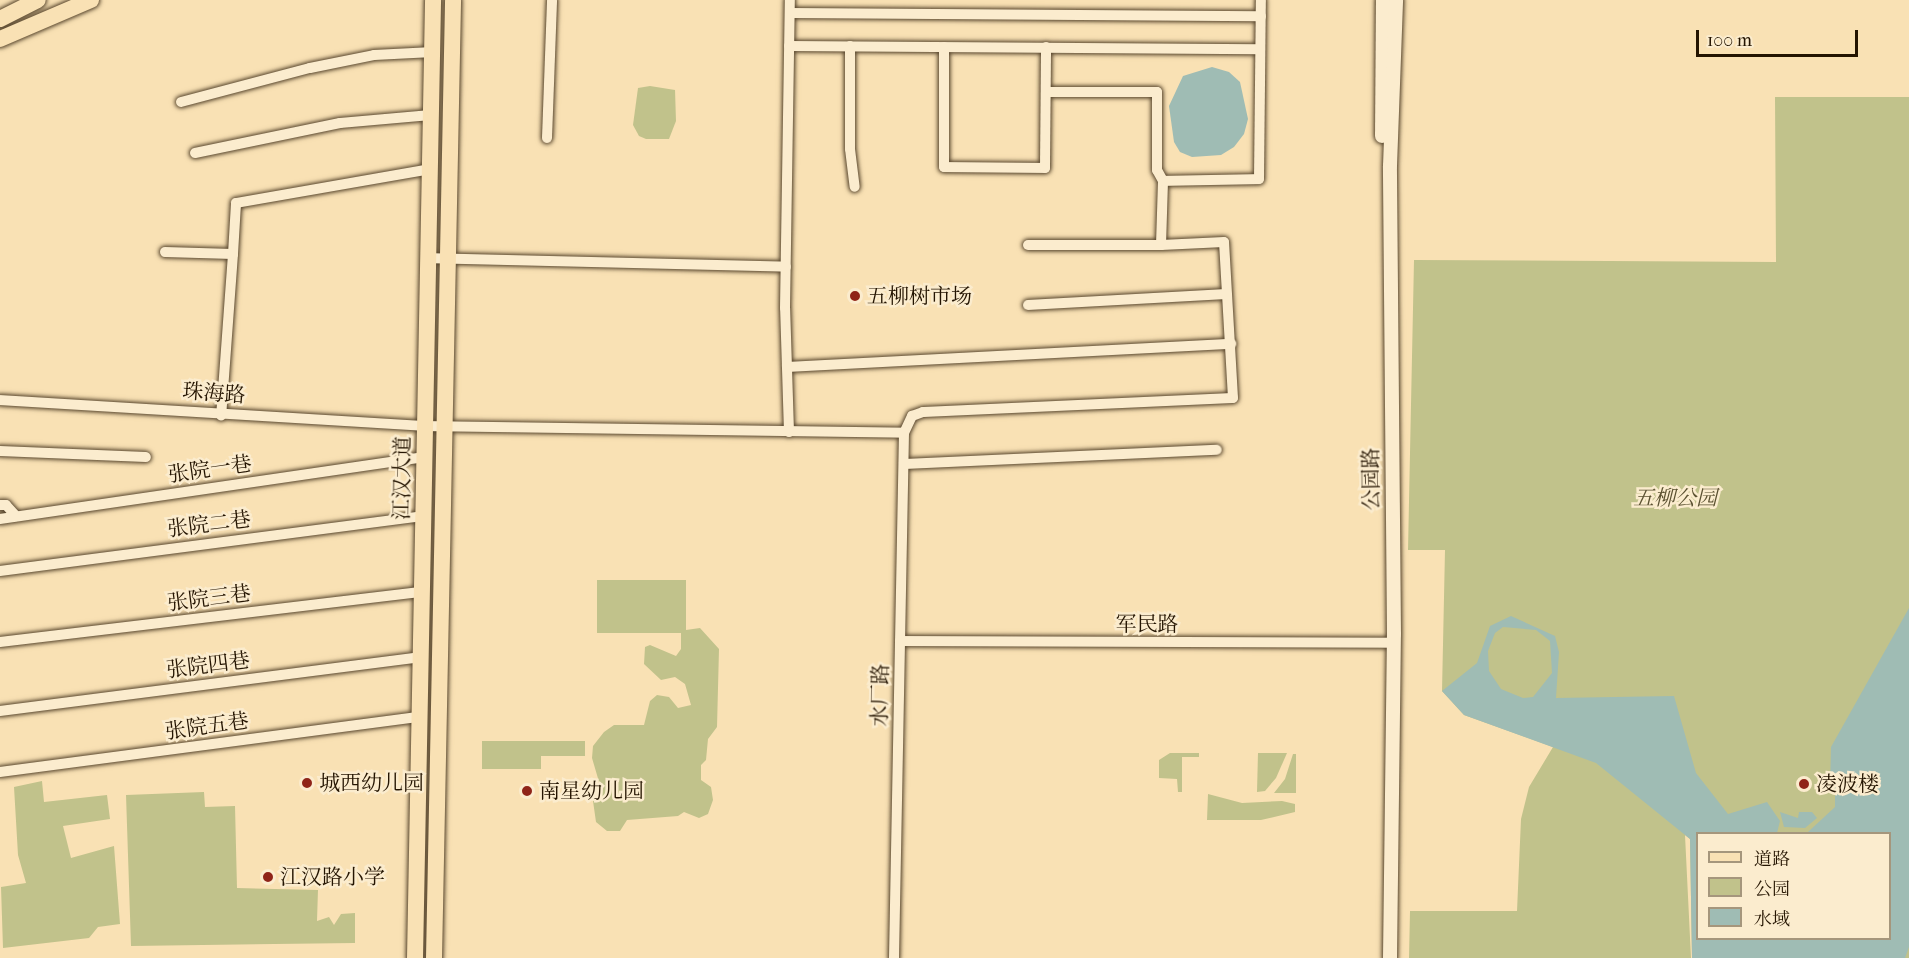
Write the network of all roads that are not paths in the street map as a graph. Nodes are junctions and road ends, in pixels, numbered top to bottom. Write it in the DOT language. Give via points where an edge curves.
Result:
graph roads {
  1 [pos="38,0"];
  2 [pos="91,0"];
  3 [pos="420,0"];
  4 [pos="434,0"];
  5 [pos="453,0"];
  6 [pos="552,0"];
  7 [pos="790,0"];
  8 [pos="1261,0"];
  9 [pos="1383,0"];
  10 [pos="1396,0"];
  11 [pos="790,13"];
  12 [pos="1261,16"];
  13 [pos="0,19"];
  14 [pos="433,19"];
  15 [pos="0,39"];
  16 [pos="789,46"];
  17 [pos="850,46"];
  18 [pos="945,47"];
  19 [pos="1046,47"];
  20 [pos="1260,49"];
  21 [pos="433,52"];
  22 [pos="1046,92"];
  23 [pos="181,102"];
  24 [pos="431,115"];
  25 [pos="547,138"];
  26 [pos="195,153"];
  27 [pos="430,169"];
  28 [pos="1163,181"];
  29 [pos="855,187"];
  30 [pos="429,232"];
  31 [pos="447,232"];
  32 [pos="1028,245"];
  33 [pos="1161,245"];
  34 [pos="165,252"];
  35 [pos="233,254"];
  36 [pos="428,258"];
  37 [pos="446,258"];
  38 [pos="786,267"];
  39 [pos="428,278"];
  40 [pos="446,279"];
  41 [pos="1226,294"];
  42 [pos="1028,305"];
  43 [pos="1231,344"];
  44 [pos="787,367"];
  45 [pos="0,401"];
  46 [pos="221,415"];
  47 [pos="445,426"];
  48 [pos="426,428"];
  49 [pos="789,432"];
  50 [pos="904,433"];
  51 [pos="1217,450"];
  52 [pos="0,451"];
  53 [pos="146,457"];
  54 [pos="425,459"];
  55 [pos="904,464"];
  56 [pos="0,505"];
  57 [pos="16,516"];
  58 [pos="424,518"];
  59 [pos="0,520"];
  60 [pos="0,572"];
  61 [pos="422,592"];
  62 [pos="0,642"];
  63 [pos="900,642"];
  64 [pos="1391,643"];
  65 [pos="420,657"];
  66 [pos="0,711"];
  67 [pos="419,717"];
  68 [pos="0,772"];
  69 [pos="414,958"];
  70 [pos="434,958"];
  71 [pos="894,958"];
  72 [pos="1384,958"];
  73 [pos="1390,958"];
  1 -- 13 [label="main road"];
  2 -- 15 [label="main road"];
  3 -- 14 [label="main road"];
  4 -- 14 [label="main road, 江汉大道"];
  5 -- 31 [label="main road, 江汉大道"];
  6 -- 25 [label="street"];
  7 -- 11 [label="street"];
  8 -- 12 [label="street"];
  9 -- 64 [label="street"];
  10 -- 64 [label="street, 公园路" via="1390,166"];
  11 -- 12 [label="street"];
  11 -- 16 [label="street"];
  12 -- 20 [label="street"];
  14 -- 21 [label="main road, 江汉大道"];
  16 -- 17 [label="street"];
  16 -- 38 [label="street"];
  17 -- 18 [label="street"];
  17 -- 29 [label="street" via="850,149"];
  18 -- 19 [label="street"];
  18 -- 22 [label="street" via="944,167 1045,168"];
  19 -- 20 [label="street"];
  19 -- 22 [label="street"];
  20 -- 28 [label="street" via="1259,179"];
  21 -- 23 [label="street" via="374,55"];
  21 -- 24 [label="main road, 江汉大道"];
  22 -- 28 [label="street" via="1157,92 1157,170"];
  24 -- 26 [label="street" via="340,123"];
  24 -- 27 [label="main road, 江汉大道"];
  27 -- 30 [label="main road, 江汉大道"];
  27 -- 35 [label="street" via="236,203"];
  28 -- 33 [label="street"];
  30 -- 31 [label="main road" via="435,238"];
  30 -- 36 [label="main road, 江汉大道"];
  31 -- 37 [label="main road, 江汉大道"];
  32 -- 33 [label="street"];
  33 -- 41 [label="street" via="1224,242"];
  34 -- 35 [label="street"];
  35 -- 46 [label="street"];
  36 -- 37 [label="street"];
  36 -- 39 [label="main road, 江汉大道"];
  37 -- 38 [label="street"];
  37 -- 40 [label="main road, 江汉大道"];
  38 -- 44 [label="street"];
  39 -- 40 [label="main road" via="431,272 440,271"];
  39 -- 48 [label="main road, 江汉大道"];
  40 -- 47 [label="main road, 江汉大道"];
  41 -- 42 [label="street"];
  41 -- 43 [label="street"];
  43 -- 44 [label="street"];
  43 -- 50 [label="street" via="1233,398 922,412 912,416"];
  44 -- 49 [label="street"];
  45 -- 46 [label="street, 珠海路"];
  46 -- 48 [label="street, 珠海路"];
  47 -- 48 [label="street, 珠海路"];
  47 -- 49 [label="street, 珠海路"];
  47 -- 70 [label="main road, 江汉大道"];
  48 -- 54 [label="main road, 江汉大道"];
  49 -- 50 [label="street, 珠海路"];
  50 -- 55 [label="street, 水厂路"];
  51 -- 55 [label="street"];
  52 -- 53 [label="street"];
  54 -- 57 [label="street, 张院一巷"];
  54 -- 58 [label="main road, 江汉大道"];
  54 -- 59 [label="street, 张院一巷"];
  55 -- 63 [label="street, 水厂路"];
  56 -- 57 [label="street"];
  57 -- 59 [label="street, 张院一巷"];
  58 -- 60 [label="street, 张院二巷"];
  58 -- 61 [label="main road, 江汉大道"];
  61 -- 62 [label="street, 张院三巷"];
  61 -- 65 [label="main road, 江汉大道"];
  63 -- 64 [label="street, 军民路"];
  63 -- 71 [label="street, 水厂路"];
  64 -- 72 [label="street"];
  64 -- 73 [label="street, 公园路"];
  65 -- 66 [label="street, 张院四巷"];
  65 -- 67 [label="main road, 江汉大道"];
  67 -- 68 [label="street, 张院五巷"];
  67 -- 69 [label="main road, 江汉大道"];
}
